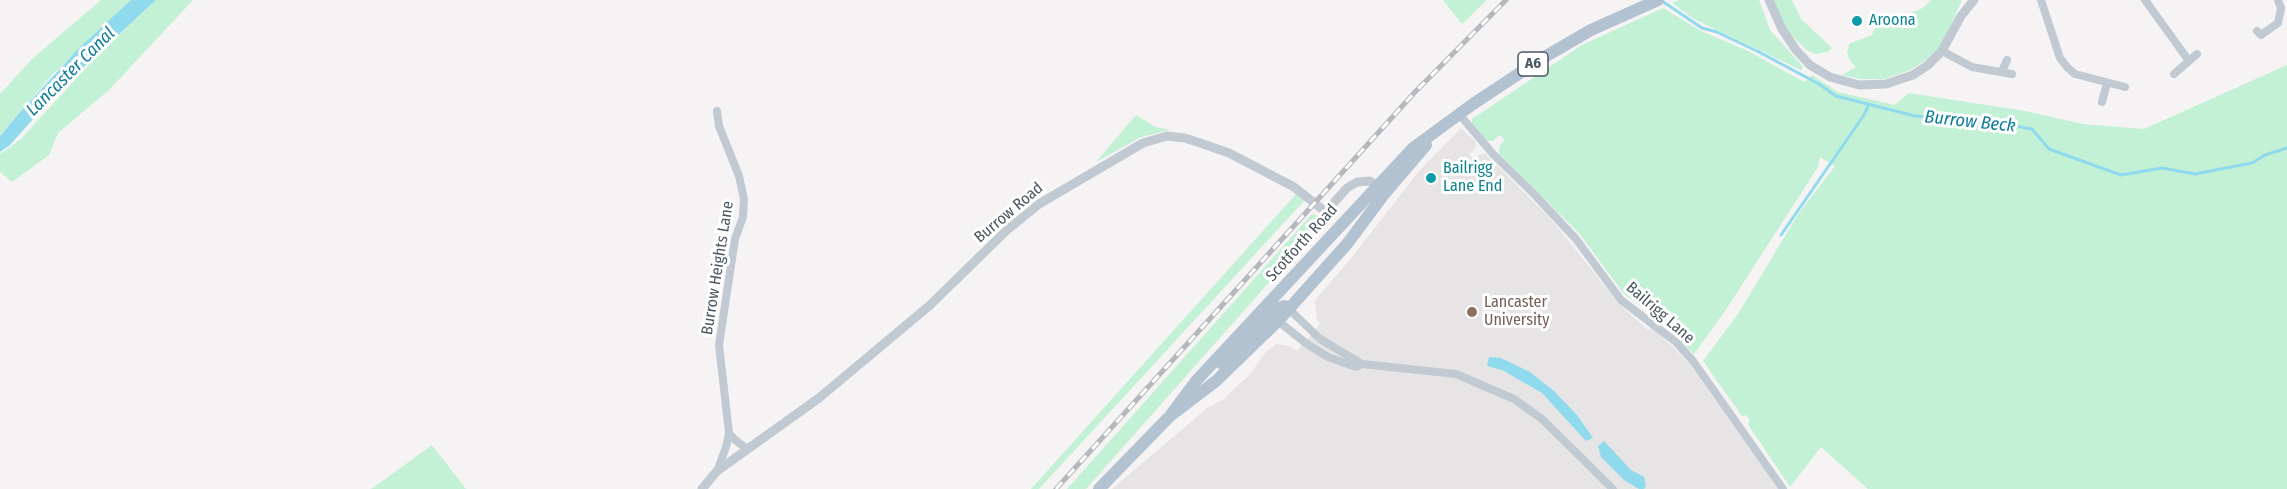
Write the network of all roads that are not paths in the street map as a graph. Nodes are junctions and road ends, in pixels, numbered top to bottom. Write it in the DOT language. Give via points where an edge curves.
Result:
graph roads {
  1 [pos="1658,0"];
  2 [pos="1769,0"];
  3 [pos="1974,0"];
  4 [pos="2041,0"];
  5 [pos="2145,0"];
  6 [pos="2278,0"];
  7 [pos="2257,31"];
  8 [pos="1942,51"];
  9 [pos="2197,54"];
  10 [pos="2007,60"];
  11 [pos="2189,61"];
  12 [pos="2002,71"];
  13 [pos="2012,74"];
  14 [pos="2174,75"];
  15 [pos="2107,83"];
  16 [pos="2125,87"];
  17 [pos="2102,102"];
  18 [pos="717,111"];
  19 [pos="1459,114"];
  20 [pos="1381,189"];
  21 [pos="1289,309"];
  22 [pos="1274,312"];
  23 [pos="1362,364"];
  24 [pos="1170,416"];
  25 [pos="729,433"];
  26 [pos="747,448"];
  27 [pos="717,471"];
  28 [pos="702,489"];
  29 [pos="1099,489"];
  30 [pos="1613,489"];
  31 [pos="1783,489"];
  1 -- 19 [label="main road, Scotforth Road / A6" via="1560,47"];
  2 -- 8 [label="street" via="1782,29 1810,65 1859,85 1886,84 1913,75"];
  3 -- 8 [label="street"];
  4 -- 15 [label="street" via="2060,58 2076,74"];
  5 -- 11 [label="street"];
  6 -- 7 [label="street" via="2278,23 2261,35"];
  8 -- 12 [label="street" via="1972,67"];
  9 -- 11 [label="street"];
  10 -- 12 [label="street"];
  11 -- 14 [label="street"];
  12 -- 13 [label="street"];
  15 -- 16 [label="street"];
  15 -- 17 [label="street"];
  18 -- 25 [label="street, Burrow Heights Lane" via="744,200 719,345"];
  19 -- 20 [label="main road, Scotforth Road / A6" via="1413,148"];
  19 -- 31 [label="street, Bailrigg Lane" via="1576,239 1621,300 1676,342 1693,361"];
  20 -- 21 [label="main road, Scotforth Road / A6" via="1353,237"];
  20 -- 22 [label="main road, Scotforth Road / A6"];
  20 -- 26 [label="street, Burrow Road" via="1370,181 1357,182 1326,209 1229,153 1167,136 1143,142 1039,204 929,306 824,394"];
  21 -- 22 [label="main road, Scotforth Road / A6"];
  21 -- 23 [label="street" via="1320,339"];
  22 -- 23 [label="street" via="1306,344 1328,357 1356,367"];
  22 -- 24 [label="main road, Scotforth Road / A6" via="1196,381"];
  22 -- 24 [label="main road, Scotforth Road / A6" via="1216,381"];
  23 -- 30 [label="street" via="1456,374 1498,390 1542,419"];
  24 -- 29 [label="main road, Scotforth Road / A6"];
  25 -- 26 [label="street"];
  25 -- 27 [label="street, Burrow Heights Lane"];
  26 -- 27 [label="street, Burrow Road"];
  27 -- 28 [label="street, Burrow Road"];
}
